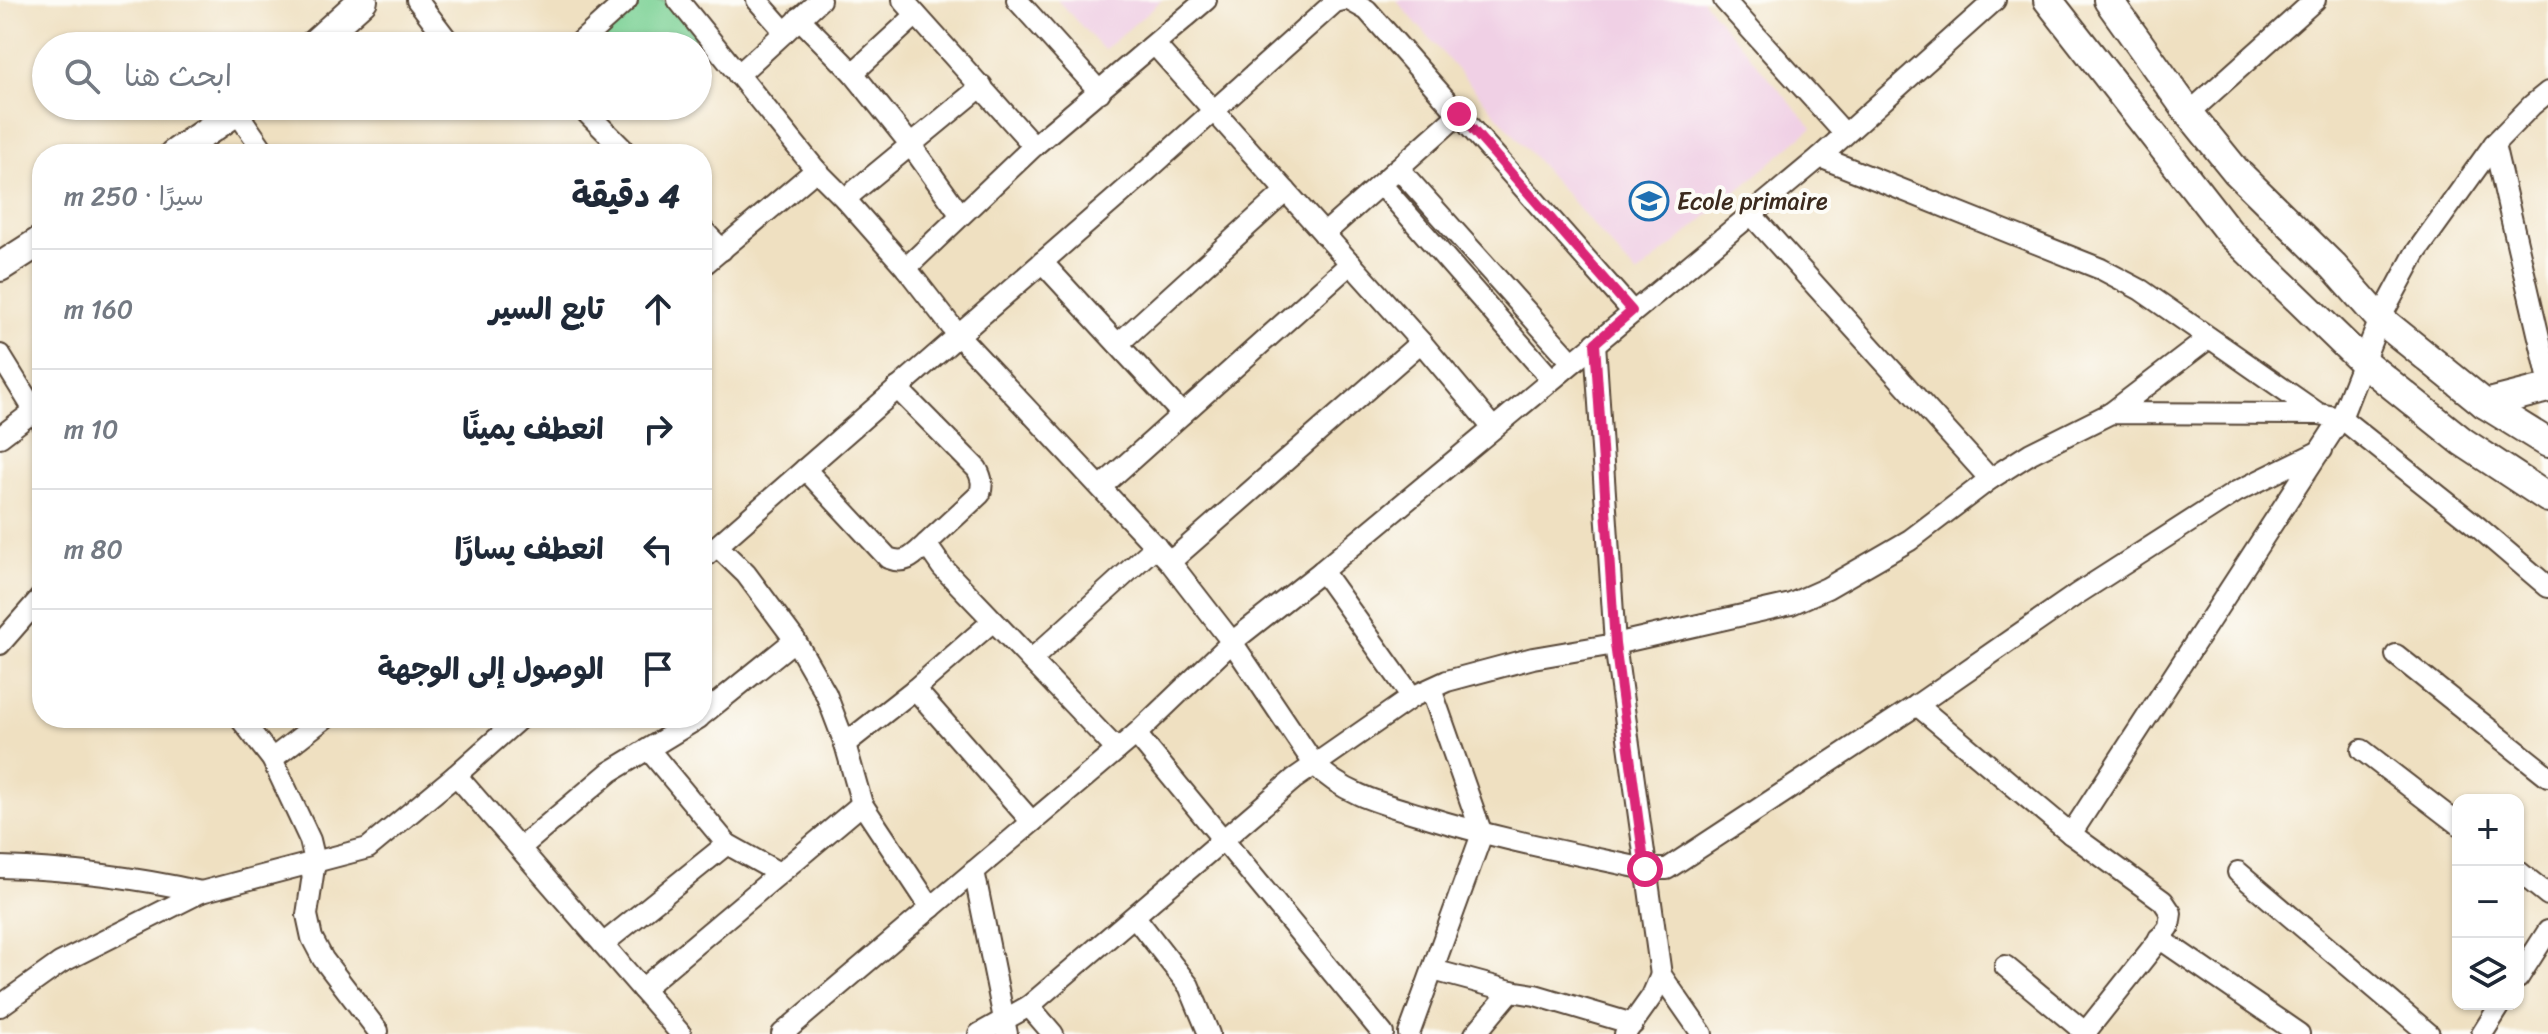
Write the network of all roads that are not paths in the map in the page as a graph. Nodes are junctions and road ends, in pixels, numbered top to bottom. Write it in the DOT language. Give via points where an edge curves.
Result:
graph roads {
  1 [pos="363,0"];
  2 [pos="417,0"];
  3 [pos="627,0"];
  4 [pos="678,0"];
  5 [pos="757,0"];
  6 [pos="820,0"];
  7 [pos="1017,0"];
  8 [pos="1206,0"];
  9 [pos="1346,0"];
  10 [pos="1724,0"];
  11 [pos="1995,0"];
  12 [pos="2048,0"];
  13 [pos="2108,0"];
  14 [pos="2315,0"];
  15 [pos="910,7"];
  16 [pos="792,25"];
  17 [pos="328,32"];
  18 [pos="441,32"];
  19 [pos="592,32"];
  20 [pos="704,32"];
  21 [pos="712,42"];
  22 [pos="1155,45"];
  23 [pos="853,73"];
  24 [pos="738,75"];
  25 [pos="982,86"];
  26 [pos="1100,92"];
  27 [pos="2548,92"];
  28 [pos="1215,111"];
  29 [pos="2189,113"];
  30 [pos="1459,114"];
  31 [pos="224,120"];
  32 [pos="246,120"];
  33 [pos="594,120"];
  34 [pos="1844,133"];
  35 [pos="189,144"];
  36 [pos="260,144"];
  37 [pos="618,144"];
  38 [pos="910,144"];
  39 [pos="2494,144"];
  40 [pos="1034,146"];
  41 [pos="1820,157"];
  42 [pos="1398,168"];
  43 [pos="816,170"];
  44 [pos="1381,184"];
  45 [pos="1286,191"];
  46 [pos="845,199"];
  47 [pos="1750,213"];
  48 [pos="960,214"];
  49 [pos="1324,234"];
  50 [pos="712,240"];
  51 [pos="32,246"];
  52 [pos="722,250"];
  53 [pos="712,258"];
  54 [pos="1042,262"];
  55 [pos="1351,263"];
  56 [pos="0,267"];
  57 [pos="906,268"];
  58 [pos="1632,311"];
  59 [pos="2380,319"];
  60 [pos="958,335"];
  61 [pos="2209,338"];
  62 [pos="1421,342"];
  63 [pos="1595,343"];
  64 [pos="1118,344"];
  65 [pos="0,355"];
  66 [pos="2362,361"];
  67 [pos="1572,362"];
  68 [pos="2548,376"];
  69 [pos="1551,379"];
  70 [pos="897,388"];
  71 [pos="2548,388"];
  72 [pos="2485,404"];
  73 [pos="32,407"];
  74 [pos="2111,413"];
  75 [pos="1182,414"];
  76 [pos="2319,414"];
  77 [pos="2341,418"];
  78 [pos="32,420"];
  79 [pos="1493,428"];
  80 [pos="0,437"];
  81 [pos="2548,443"];
  82 [pos="2322,450"];
  83 [pos="805,469"];
  84 [pos="1990,479"];
  85 [pos="1102,486"];
  86 [pos="2548,498"];
  87 [pos="926,544"];
  88 [pos="1156,546"];
  89 [pos="712,549"];
  90 [pos="712,554"];
  91 [pos="1170,562"];
  92 [pos="1322,571"];
  93 [pos="2548,587"];
  94 [pos="32,607"];
  95 [pos="993,621"];
  96 [pos="795,640"];
  97 [pos="1232,642"];
  98 [pos="0,644"];
  99 [pos="1615,644"];
  100 [pos="2396,655"];
  101 [pos="1031,660"];
  102 [pos="915,689"];
  103 [pos="1421,693"];
  104 [pos="1917,705"];
  105 [pos="712,706"];
  106 [pos="248,728"];
  107 [pos="312,728"];
  108 [pos="509,728"];
  109 [pos="682,728"];
  110 [pos="1136,734"];
  111 [pos="845,744"];
  112 [pos="649,750"];
  113 [pos="1117,750"];
  114 [pos="2362,750"];
  115 [pos="272,759"];
  116 [pos="1314,764"];
  117 [pos="456,775"];
  118 [pos="2548,776"];
  119 [pos="862,804"];
  120 [pos="2452,819"];
  121 [pos="1032,822"];
  122 [pos="1482,834"];
  123 [pos="2071,834"];
  124 [pos="1224,842"];
  125 [pos="727,844"];
  126 [pos="520,848"];
  127 [pos="315,861"];
  128 [pos="0,867"];
  129 [pos="1645,869"];
  130 [pos="974,871"];
  131 [pos="2238,872"];
  132 [pos="779,873"];
  133 [pos="2524,876"];
  134 [pos="201,892"];
  135 [pos="2548,895"];
  136 [pos="931,908"];
  137 [pos="1135,917"];
  138 [pos="2548,931"];
  139 [pos="2159,938"];
  140 [pos="603,944"];
  141 [pos="2005,966"];
  142 [pos="2524,969"];
  143 [pos="1433,970"];
  144 [pos="1661,975"];
  145 [pos="642,989"];
  146 [pos="1511,991"];
  147 [pos="0,1006"];
  148 [pos="1029,1006"];
  149 [pos="2497,1010"];
  150 [pos="1005,1027"];
  151 [pos="1629,1029"];
  152 [pos="377,1033"];
  153 [pos="681,1034"];
  154 [pos="782,1034"];
  155 [pos="979,1034"];
  156 [pos="1053,1034"];
  157 [pos="1209,1034"];
  158 [pos="1383,1034"];
  159 [pos="1409,1034"];
  160 [pos="1475,1034"];
  161 [pos="1702,1034"];
  162 [pos="2085,1034"];
  163 [pos="2299,1034"];
  164 [pos="2429,1034"];
  165 [pos="2482,1034"];
  1 -- 17 [label="main road"];
  2 -- 18 [label="street"];
  3 -- 19 [label="street"];
  4 -- 20 [label="street"];
  5 -- 16 [label="street"];
  6 -- 16 [label="street"];
  7 -- 26 [label="street"];
  8 -- 22 [label="street"];
  9 -- 28 [label="street" via="1335,2"];
  9 -- 30 [label="street" via="1367,10"];
  10 -- 34 [label="street"];
  11 -- 34 [label="street"];
  12 -- 66 [label="main road" via="2229,232"];
  13 -- 29 [label="main road"];
  14 -- 29 [label="street"];
  15 -- 23 [label="street"];
  15 -- 25 [label="street"];
  16 -- 23 [label="street"];
  16 -- 24 [label="street"];
  21 -- 24 [label="street"];
  22 -- 26 [label="street"];
  22 -- 28 [label="street"];
  23 -- 38 [label="street"];
  24 -- 43 [label="street"];
  25 -- 38 [label="street"];
  25 -- 40 [label="street"];
  26 -- 40 [label="street"];
  27 -- 39 [label="street"];
  28 -- 45 [label="street"];
  28 -- 54 [label="street"];
  29 -- 59 [label="main road" via="2236,171"];
  30 -- 42 [label="street"];
  30 -- 58 [label="street"];
  31 -- 35 [label="main road"];
  32 -- 36 [label="street"];
  33 -- 37 [label="street"];
  34 -- 41 [label="street"];
  38 -- 46 [label="street"];
  38 -- 48 [label="street"];
  39 -- 59 [label="street" via="2415,254"];
  39 -- 68 [label="street"];
  40 -- 48 [label="street"];
  41 -- 47 [label="street"];
  41 -- 61 [label="street" via="2101,269"];
  42 -- 44 [label="street"];
  42 -- 67 [label="street"];
  43 -- 46 [label="street"];
  43 -- 52 [label="street"];
  44 -- 49 [label="street"];
  44 -- 69 [label="street"];
  45 -- 49 [label="street"];
  45 -- 64 [label="street"];
  46 -- 57 [label="street"];
  47 -- 58 [label="street"];
  47 -- 84 [label="street"];
  48 -- 57 [label="street"];
  49 -- 55 [label="street"];
  50 -- 52 [label="street"];
  51 -- 56 [label="main road"];
  52 -- 53 [label="street"];
  54 -- 60 [label="street"];
  54 -- 64 [label="street"];
  55 -- 62 [label="street"];
  55 -- 75 [label="street"];
  57 -- 60 [label="street"];
  58 -- 63 [label="street"];
  59 -- 66 [label="street"];
  59 -- 72 [label="main road"];
  60 -- 70 [label="street"];
  60 -- 85 [label="street"];
  61 -- 74 [label="street"];
  61 -- 76 [label="street"];
  62 -- 79 [label="street"];
  62 -- 91 [label="street"];
  63 -- 67 [label="street"];
  63 -- 99 [label="street"];
  64 -- 75 [label="street"];
  65 -- 73 [label="street"];
  66 -- 77 [label="street"];
  66 -- 86 [label="main road" via="2463,442"];
  67 -- 69 [label="street"];
  69 -- 79 [label="street"];
  70 -- 83 [label="street"];
  70 -- 87 [label="street" via="981,476 980,494"];
  71 -- 72 [label="main road"];
  72 -- 81 [label="main road"];
  74 -- 76 [label="street"];
  74 -- 84 [label="street"];
  75 -- 85 [label="street"];
  76 -- 77 [label="street"];
  77 -- 82 [label="street"];
  77 -- 93 [label="street"];
  78 -- 80 [label="street"];
  79 -- 92 [label="street"];
  82 -- 104 [label="street" via="2236,492"];
  82 -- 123 [label="street"];
  83 -- 87 [label="street" via="888,558 907,560"];
  83 -- 89 [label="street"];
  84 -- 99 [label="street" via="1910,540 1791,604"];
  85 -- 88 [label="street"];
  87 -- 95 [label="street"];
  88 -- 91 [label="street"];
  88 -- 101 [label="street"];
  90 -- 96 [label="street" via="746,574"];
  91 -- 97 [label="street"];
  92 -- 97 [label="street"];
  92 -- 103 [label="street"];
  94 -- 98 [label="street"];
  95 -- 101 [label="street"];
  95 -- 102 [label="street"];
  96 -- 105 [label="street"];
  96 -- 111 [label="street" via="826,694"];
  97 -- 110 [label="street"];
  97 -- 116 [label="street"];
  99 -- 103 [label="street" via="1533,658"];
  99 -- 129 [label="street"];
  100 -- 118 [label="street"];
  101 -- 113 [label="street"];
  102 -- 111 [label="street"];
  102 -- 121 [label="street"];
  103 -- 116 [label="street"];
  103 -- 122 [label="street"];
  104 -- 123 [label="street"];
  104 -- 129 [label="street" via="1667,869"];
  106 -- 115 [label="street"];
  107 -- 115 [label="street"];
  108 -- 117 [label="street"];
  109 -- 112 [label="street"];
  110 -- 113 [label="street"];
  110 -- 124 [label="street"];
  111 -- 119 [label="street"];
  112 -- 125 [label="street"];
  112 -- 126 [label="street" via="610,772"];
  113 -- 121 [label="street"];
  114 -- 120 [label="street"];
  115 -- 127 [label="street"];
  116 -- 122 [label="street" via="1354,793"];
  116 -- 124 [label="street"];
  117 -- 126 [label="street"];
  117 -- 127 [label="street" via="368,848"];
  119 -- 132 [label="street"];
  119 -- 136 [label="street"];
  121 -- 130 [label="street"];
  122 -- 129 [label="street"];
  122 -- 143 [label="street"];
  123 -- 139 [label="street" via="2168,907 2172,920"];
  124 -- 137 [label="street"];
  124 -- 158 [label="street"];
  125 -- 132 [label="street"];
  125 -- 140 [label="street"];
  126 -- 140 [label="street"];
  127 -- 134 [label="street"];
  127 -- 152 [label="street" via="307,915 312,938"];
  128 -- 134 [label="street" via="147,880"];
  129 -- 144 [label="street"];
  130 -- 136 [label="street"];
  130 -- 150 [label="street"];
  131 -- 164 [label="street"];
  132 -- 145 [label="street"];
  133 -- 135 [label="street"];
  134 -- 147 [label="street" via="60,963"];
  136 -- 154 [label="street"];
  137 -- 148 [label="street"];
  137 -- 157 [label="street" via="1189,986"];
  138 -- 142 [label="street"];
  139 -- 162 [label="street"];
  139 -- 163 [label="street"];
  140 -- 145 [label="street"];
  141 -- 162 [label="street"];
  143 -- 146 [label="street"];
  143 -- 159 [label="street"];
  144 -- 151 [label="street"];
  144 -- 161 [label="street"];
  145 -- 153 [label="street"];
  146 -- 151 [label="street"];
  146 -- 160 [label="street"];
  148 -- 150 [label="street"];
  148 -- 156 [label="street"];
  149 -- 165 [label="street"];
  150 -- 155 [label="street"];
}
